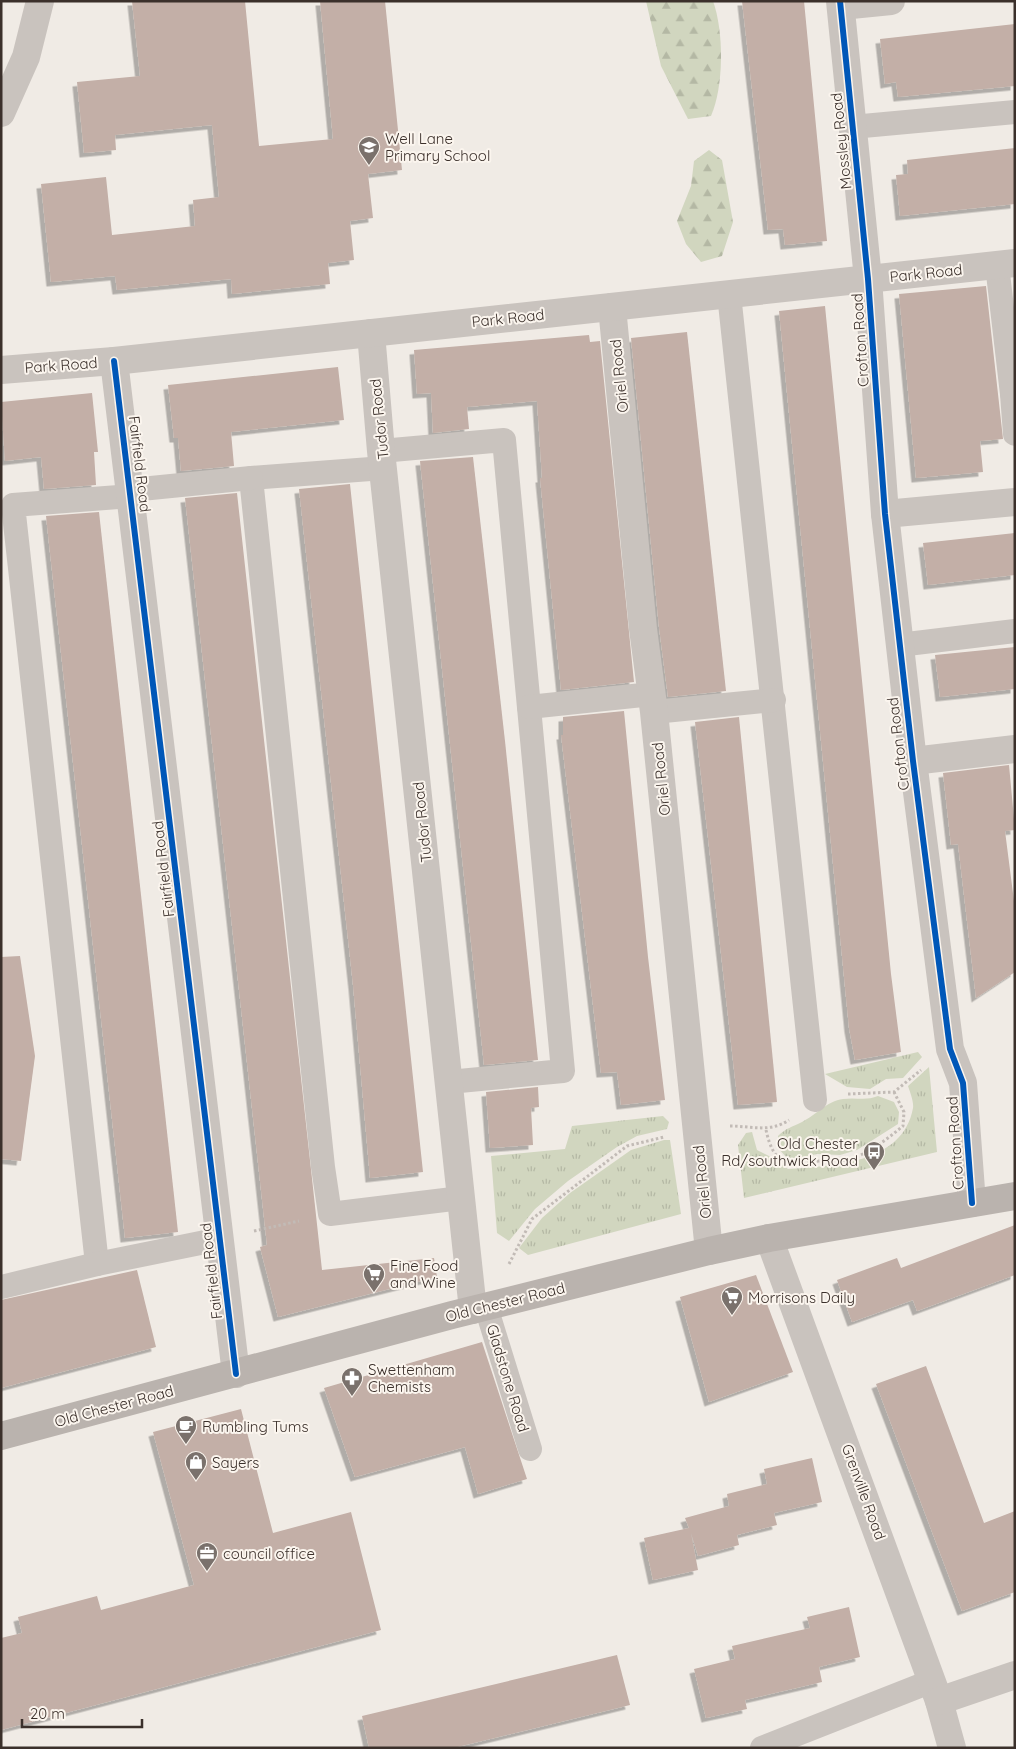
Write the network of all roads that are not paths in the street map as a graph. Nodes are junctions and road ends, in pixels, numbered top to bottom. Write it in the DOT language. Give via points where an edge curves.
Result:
graph roads {
  1 [pos="40,1"];
  2 [pos="890,1"];
  3 [pos="841,4"];
  4 [pos="1015,112"];
  5 [pos="1,113"];
  6 [pos="852,127"];
  7 [pos="1006,264"];
  8 [pos="868,279"];
  9 [pos="729,294"];
  10 [pos="612,306"];
  11 [pos="371,333"];
  12 [pos="114,361"];
  13 [pos="1,370"];
  14 [pos="1013,394"];
  15 [pos="1015,434"];
  16 [pos="382,460"];
  17 [pos="251,478"];
  18 [pos="131,493"];
  19 [pos="1015,502"];
  20 [pos="886,514"];
  21 [pos="1015,631"];
  22 [pos="899,645"];
  23 [pos="774,700"];
  24 [pos="653,703"];
  25 [pos="529,707"];
  26 [pos="1015,749"];
  27 [pos="913,761"];
  28 [pos="449,1082"];
  29 [pos="815,1100"];
  30 [pos="1015,1196"];
  31 [pos="460,1198"];
  32 [pos="972,1202"];
  33 [pos="769,1238"];
  34 [pos="220,1239"];
  35 [pos="709,1251"];
  36 [pos="98,1264"];
  37 [pos="1,1287"];
  38 [pos="480,1308"];
  39 [pos="236,1374"];
  40 [pos="1,1436"];
  41 [pos="530,1449"];
  42 [pos="1015,1675"];
  43 [pos="936,1691"];
  44 [pos="762,1748"];
  45 [pos="952,1748"];
  1 -- 5 [label="street" via="26,57"];
  2 -- 3 [label="street"];
  3 -- 6 [label="street, Mossley Road"];
  4 -- 6 [label="lane"];
  6 -- 8 [label="street, Mossley Road"];
  7 -- 8 [label="street, Park Road"];
  7 -- 14 [label="lane"];
  8 -- 9 [label="street, Park Road"];
  8 -- 20 [label="street, Crofton Road"];
  9 -- 10 [label="street, Park Road"];
  9 -- 23 [label="lane"];
  10 -- 11 [label="street, Park Road"];
  10 -- 24 [label="street, Oriel Road"];
  11 -- 12 [label="street, Park Road"];
  11 -- 16 [label="street, Tudor Road"];
  12 -- 13 [label="street, Park Road"];
  12 -- 18 [label="street, Fairfield Road"];
  14 -- 15 [label="lane"];
  16 -- 17 [label="lane"];
  16 -- 25 [label="lane" via="504,440"];
  16 -- 28 [label="street, Tudor Road"];
  17 -- 18 [label="lane"];
  17 -- 31 [label="lane" via="330,1214"];
  18 -- 34 [label="street, Fairfield Road"];
  18 -- 36 [label="lane" via="13,505"];
  19 -- 20 [label="street"];
  20 -- 22 [label="street, Crofton Road"];
  21 -- 22 [label="lane"];
  22 -- 27 [label="street, Crofton Road"];
  23 -- 24 [label="lane"];
  23 -- 29 [label="lane"];
  24 -- 25 [label="lane"];
  24 -- 35 [label="street, Oriel Road"];
  25 -- 28 [label="lane" via="563,1071"];
  26 -- 27 [label="street"];
  27 -- 32 [label="street, Crofton Road" via="950,1048 963,1083"];
  28 -- 31 [label="street, Tudor Road"];
  30 -- 32 [label="main road, Old Chester Road"];
  31 -- 38 [label="street, Tudor Road"];
  32 -- 33 [label="main road, Old Chester Road"];
  33 -- 35 [label="main road, Old Chester Road"];
  33 -- 43 [label="street, Grenville Road"];
  34 -- 36 [label="lane"];
  34 -- 39 [label="street, Fairfield Road"];
  35 -- 38 [label="main road, Old Chester Road"];
  36 -- 37 [label="lane"];
  38 -- 39 [label="main road, Old Chester Road"];
  38 -- 41 [label="lane, Gladstone Road"];
  39 -- 40 [label="main road, Old Chester Road"];
  42 -- 43 [label="street"];
  43 -- 44 [label="lane"];
  43 -- 45 [label="street, Grenville Road"];
}
